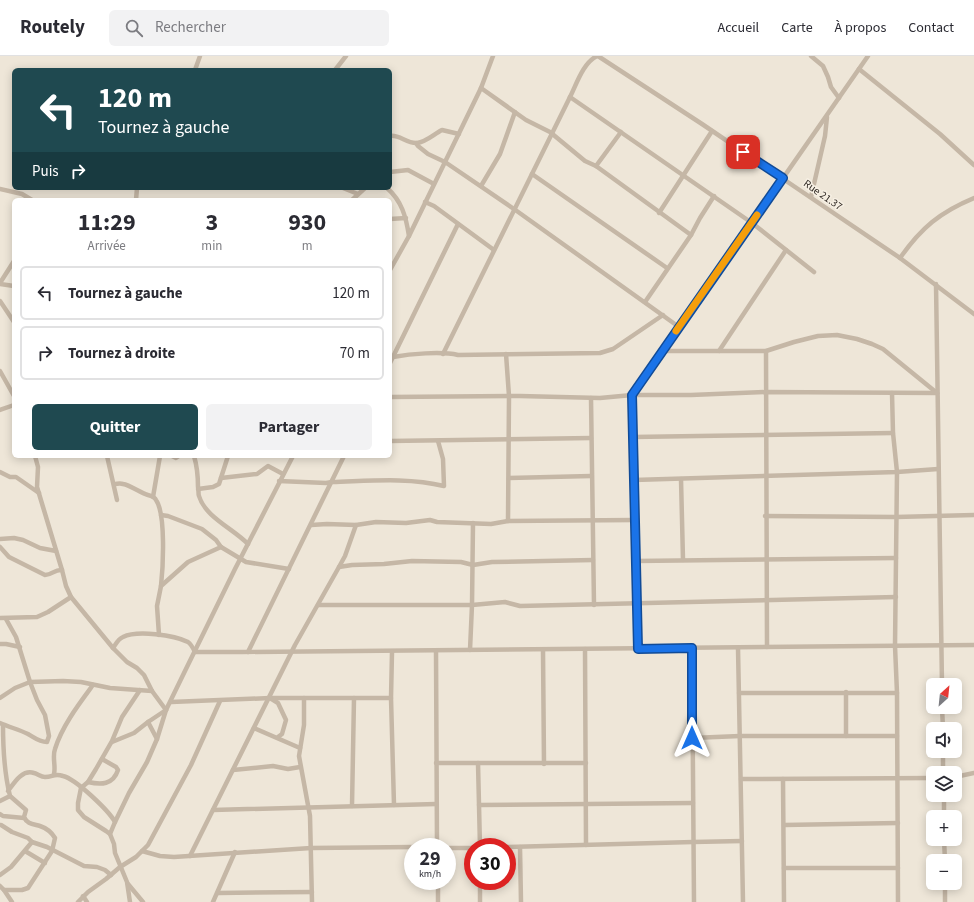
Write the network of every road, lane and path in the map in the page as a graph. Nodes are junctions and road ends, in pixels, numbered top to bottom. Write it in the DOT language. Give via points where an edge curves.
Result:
graph roads {
  1 [pos="200,56"];
  2 [pos="346,56"];
  3 [pos="493,56"];
  4 [pos="598,56"];
  5 [pos="811,56"];
  6 [pos="868,56"];
  7 [pos="196,68"];
  8 [pos="337,68"];
  9 [pos="859,69"];
  10 [pos="481,88"];
  11 [pos="570,97"];
  12 [pos="839,98"];
  13 [pos="515,112"];
  14 [pos="827,116"];
  15 [pos="712,131"];
  16 [pos="621,132"];
  17 [pos="459,134"];
  18 [pos="552,134"];
  19 [pos="392,135"];
  20 [pos="416,143"];
  21 [pos="445,162"];
  22 [pos="974,165"];
  23 [pos="596,166"];
  24 [pos="392,172"];
  25 [pos="532,174"];
  26 [pos="683,175"];
  27 [pos="783,178"];
  28 [pos="434,184"];
  29 [pos="481,186"];
  30 [pos="0,189"];
  31 [pos="348,190"];
  32 [pos="363,190"];
  33 [pos="389,190"];
  34 [pos="358,194"];
  35 [pos="714,196"];
  36 [pos="811,197"];
  37 [pos="29,198"];
  38 [pos="354,198"];
  39 [pos="974,198"];
  40 [pos="425,202"];
  41 [pos="514,209"];
  42 [pos="659,213"];
  43 [pos="406,218"];
  44 [pos="392,219"];
  45 [pos="752,223"];
  46 [pos="458,224"];
  47 [pos="691,235"];
  48 [pos="409,236"];
  49 [pos="494,250"];
  50 [pos="786,250"];
  51 [pos="900,258"];
  52 [pos="12,264"];
  53 [pos="392,266"];
  54 [pos="667,268"];
  55 [pos="814,272"];
  56 [pos="0,283"];
  57 [pos="936,284"];
  58 [pos="12,286"];
  59 [pos="0,301"];
  60 [pos="645,302"];
  61 [pos="974,314"];
  62 [pos="663,315"];
  63 [pos="12,319"];
  64 [pos="679,327"];
  65 [pos="662,351"];
  66 [pos="719,351"];
  67 [pos="766,351"];
  68 [pos="443,354"];
  69 [pos="506,354"];
  70 [pos="393,357"];
  71 [pos="0,371"];
  72 [pos="12,392"];
  73 [pos="766,392"];
  74 [pos="892,393"];
  75 [pos="937,393"];
  76 [pos="632,395"];
  77 [pos="509,396"];
  78 [pos="392,397"];
  79 [pos="591,398"];
  80 [pos="12,406"];
  81 [pos="0,410"];
  82 [pos="893,433"];
  83 [pos="765,435"];
  84 [pos="591,438"];
  85 [pos="634,438"];
  86 [pos="509,440"];
  87 [pos="392,441"];
  88 [pos="438,441"];
  89 [pos="35,458"];
  90 [pos="108,458"];
  91 [pos="160,458"];
  92 [pos="195,458"];
  93 [pos="227,458"];
  94 [pos="292,458"];
  95 [pos="343,458"];
  96 [pos="938,470"];
  97 [pos="897,472"];
  98 [pos="1,473"];
  99 [pos="283,474"];
  100 [pos="591,476"];
  101 [pos="766,476"];
  102 [pos="221,478"];
  103 [pos="509,478"];
  104 [pos="681,479"];
  105 [pos="634,480"];
  106 [pos="279,481"];
  107 [pos="332,482"];
  108 [pos="114,484"];
  109 [pos="198,489"];
  110 [pos="39,493"];
  111 [pos="153,497"];
  112 [pos="117,500"];
  113 [pos="161,515"];
  114 [pos="974,515"];
  115 [pos="765,516"];
  116 [pos="939,516"];
  117 [pos="896,517"];
  118 [pos="592,520"];
  119 [pos="635,520"];
  120 [pos="508,521"];
  121 [pos="473,523"];
  122 [pos="311,525"];
  123 [pos="356,525"];
  124 [pos="0,539"];
  125 [pos="248,544"];
  126 [pos="221,547"];
  127 [pos="0,548"];
  128 [pos="56,551"];
  129 [pos="240,558"];
  130 [pos="896,558"];
  131 [pos="593,560"];
  132 [pos="683,560"];
  133 [pos="766,560"];
  134 [pos="636,561"];
  135 [pos="473,565"];
  136 [pos="339,567"];
  137 [pos="289,569"];
  138 [pos="62,570"];
  139 [pos="161,586"];
  140 [pos="71,597"];
  141 [pos="896,598"];
  142 [pos="766,601"];
  143 [pos="594,604"];
  144 [pos="637,604"];
  145 [pos="318,605"];
  146 [pos="472,605"];
  147 [pos="0,618"];
  148 [pos="6,619"];
  149 [pos="158,634"];
  150 [pos="0,644"];
  151 [pos="974,645"];
  152 [pos="895,646"];
  153 [pos="941,646"];
  154 [pos="20,647"];
  155 [pos="767,647"];
  156 [pos="113,648"];
  157 [pos="692,648"];
  158 [pos="738,648"];
  159 [pos="585,649"];
  160 [pos="638,649"];
  161 [pos="436,650"];
  162 [pos="470,650"];
  163 [pos="543,650"];
  164 [pos="292,651"];
  165 [pos="196,652"];
  166 [pos="248,652"];
  167 [pos="392,652"];
  168 [pos="942,678"];
  169 [pos="30,682"];
  170 [pos="93,685"];
  171 [pos="140,690"];
  172 [pos="152,691"];
  173 [pos="846,692"];
  174 [pos="739,693"];
  175 [pos="897,693"];
  176 [pos="0,698"];
  177 [pos="270,698"];
  178 [pos="304,698"];
  179 [pos="354,698"];
  180 [pos="391,698"];
  181 [pos="220,701"];
  182 [pos="171,702"];
  183 [pos="166,710"];
  184 [pos="148,722"];
  185 [pos="2,724"];
  186 [pos="254,728"];
  187 [pos="740,736"];
  188 [pos="846,736"];
  189 [pos="897,736"];
  190 [pos="278,737"];
  191 [pos="692,738"];
  192 [pos="157,739"];
  193 [pos="112,742"];
  194 [pos="300,748"];
  195 [pos="102,759"];
  196 [pos="436,763"];
  197 [pos="478,763"];
  198 [pos="586,763"];
  199 [pos="544,764"];
  200 [pos="2,768"];
  201 [pos="300,768"];
  202 [pos="233,770"];
  203 [pos="974,773"];
  204 [pos="54,774"];
  205 [pos="962,776"];
  206 [pos="897,778"];
  207 [pos="926,778"];
  208 [pos="741,779"];
  209 [pos="783,779"];
  210 [pos="88,782"];
  211 [pos="81,788"];
  212 [pos="9,793"];
  213 [pos="0,801"];
  214 [pos="693,803"];
  215 [pos="436,804"];
  216 [pos="586,804"];
  217 [pos="394,805"];
  218 [pos="479,805"];
  219 [pos="352,806"];
  220 [pos="309,807"];
  221 [pos="213,810"];
  222 [pos="2,815"];
  223 [pos="24,818"];
  224 [pos="115,822"];
  225 [pos="898,823"];
  226 [pos="1,825"];
  227 [pos="784,825"];
  228 [pos="110,834"];
  229 [pos="437,838"];
  230 [pos="480,838"];
  231 [pos="32,842"];
  232 [pos="693,842"];
  233 [pos="742,842"];
  234 [pos="586,845"];
  235 [pos="404,847"];
  236 [pos="516,847"];
  237 [pos="520,847"];
  238 [pos="311,848"];
  239 [pos="25,851"];
  240 [pos="52,851"];
  241 [pos="142,851"];
  242 [pos="235,852"];
  243 [pos="190,856"];
  244 [pos="45,863"];
  245 [pos="120,867"];
  246 [pos="784,868"];
  247 [pos="898,868"];
  248 [pos="0,875"];
  249 [pos="111,875"];
  250 [pos="127,882"];
  251 [pos="0,886"];
  252 [pos="4,890"];
  253 [pos="438,890"];
  254 [pos="480,890"];
  255 [pos="945,890"];
  256 [pos="312,892"];
  257 [pos="218,893"];
  258 [pos="84,896"];
  259 [pos="12,902"];
  260 [pos="78,902"];
  261 [pos="87,902"];
  262 [pos="130,902"];
  263 [pos="143,902"];
  264 [pos="213,902"];
  265 [pos="312,902"];
  266 [pos="438,902"];
  267 [pos="480,902"];
  268 [pos="521,902"];
  269 [pos="694,902"];
  270 [pos="743,902"];
  271 [pos="784,902"];
  272 [pos="898,902"];
  273 [pos="945,902"];
  1 -- 7 [label="street"];
  2 -- 8 [label="street"];
  3 -- 10 [label="street"];
  4 -- 11 [label="street" via="591,59"];
  4 -- 15 [label="street, Rue 21.37"];
  5 -- 12 [label="street" via="823,66 831,87"];
  6 -- 9 [label="street"];
  9 -- 12 [label="street"];
  9 -- 22 [label="street" via="940,134"];
  10 -- 13 [label="street"];
  10 -- 17 [label="street"];
  11 -- 16 [label="street"];
  11 -- 18 [label="street"];
  12 -- 14 [label="street"];
  13 -- 18 [label="street"];
  13 -- 29 [label="street" via="500,154"];
  14 -- 27 [label="street"];
  14 -- 36 [label="street"];
  15 -- 26 [label="street"];
  15 -- 27 [label="street, Rue 21.37"];
  16 -- 23 [label="street"];
  16 -- 26 [label="street"];
  17 -- 20 [label="street" via="442,130"];
  17 -- 21 [label="street"];
  18 -- 23 [label="street" via="585,162"];
  18 -- 25 [label="street"];
  19 -- 20 [label="street"];
  20 -- 21 [label="street" via="428,154"];
  21 -- 28 [label="street"];
  21 -- 29 [label="street"];
  23 -- 42 [label="street"];
  24 -- 28 [label="street" via="408,170"];
  25 -- 41 [label="street"];
  25 -- 54 [label="street"];
  26 -- 35 [label="street"];
  26 -- 42 [label="street"];
  27 -- 36 [label="street, Rue 21.37"];
  27 -- 45 [label="street"];
  28 -- 40 [label="street"];
  29 -- 41 [label="street"];
  30 -- 37 [label="street"];
  31 -- 34 [label="street"];
  32 -- 34 [label="street"];
  33 -- 43 [label="street"];
  34 -- 38 [label="street"];
  35 -- 45 [label="street"];
  35 -- 47 [label="street"];
  36 -- 51 [label="street, Rue 21.37"];
  39 -- 51 [label="street" via="931,221"];
  40 -- 46 [label="street"];
  40 -- 48 [label="street"];
  41 -- 49 [label="street"];
  41 -- 60 [label="street"];
  42 -- 47 [label="street"];
  43 -- 44 [label="street"];
  43 -- 48 [label="street"];
  45 -- 50 [label="street"];
  45 -- 64 [label="street"];
  46 -- 49 [label="street"];
  46 -- 70 [label="street"];
  47 -- 54 [label="street"];
  48 -- 53 [label="street"];
  49 -- 68 [label="street"];
  50 -- 55 [label="street"];
  50 -- 66 [label="street"];
  51 -- 57 [label="street, Rue 21.37"];
  52 -- 56 [label="street"];
  54 -- 60 [label="street"];
  56 -- 58 [label="street"];
  57 -- 61 [label="street, Rue 21.37"];
  57 -- 75 [label="street"];
  59 -- 63 [label="street"];
  60 -- 62 [label="street"];
  62 -- 64 [label="street"];
  62 -- 69 [label="street" via="613,349 600,353"];
  64 -- 65 [label="street"];
  65 -- 66 [label="street"];
  65 -- 76 [label="street"];
  66 -- 67 [label="street"];
  67 -- 73 [label="street"];
  67 -- 75 [label="street" via="818,336 837,335 857,339 883,349"];
  68 -- 69 [label="street"];
  68 -- 70 [label="street"];
  69 -- 77 [label="street"];
  71 -- 72 [label="street"];
  73 -- 74 [label="street"];
  73 -- 76 [label="street"];
  73 -- 83 [label="street"];
  74 -- 75 [label="street"];
  74 -- 82 [label="street"];
  75 -- 96 [label="street"];
  76 -- 79 [label="street"];
  76 -- 85 [label="street"];
  77 -- 78 [label="street"];
  77 -- 79 [label="street"];
  77 -- 86 [label="street"];
  79 -- 84 [label="street"];
  80 -- 81 [label="street"];
  82 -- 83 [label="street"];
  82 -- 97 [label="street"];
  83 -- 85 [label="street"];
  83 -- 101 [label="street"];
  84 -- 86 [label="street"];
  84 -- 100 [label="street"];
  85 -- 105 [label="street"];
  86 -- 88 [label="street"];
  86 -- 103 [label="street"];
  87 -- 88 [label="street"];
  88 -- 107 [label="street" via="443,458 444,486 421,481"];
  89 -- 110 [label="street" via="38,467"];
  90 -- 108 [label="street"];
  91 -- 111 [label="street"];
  92 -- 109 [label="street"];
  93 -- 102 [label="street"];
  94 -- 99 [label="street"];
  95 -- 107 [label="street"];
  96 -- 97 [label="street"];
  96 -- 116 [label="street"];
  97 -- 101 [label="street"];
  97 -- 117 [label="street"];
  98 -- 110 [label="street" via="16,477"];
  99 -- 102 [label="street" via="268,466 257,474"];
  99 -- 106 [label="street"];
  100 -- 103 [label="street"];
  100 -- 118 [label="street"];
  101 -- 104 [label="street"];
  101 -- 115 [label="street"];
  102 -- 109 [label="street" via="216,486"];
  103 -- 120 [label="street"];
  104 -- 105 [label="street"];
  104 -- 132 [label="street"];
  105 -- 119 [label="street"];
  106 -- 107 [label="street"];
  106 -- 125 [label="street"];
  107 -- 122 [label="street"];
  108 -- 111 [label="street" via="122,484"];
  108 -- 112 [label="street"];
  109 -- 125 [label="street" via="206,509"];
  110 -- 128 [label="street"];
  111 -- 113 [label="street" via="157,501"];
  113 -- 126 [label="street" via="202,529"];
  113 -- 139 [label="street" via="164,556"];
  114 -- 116 [label="street"];
  115 -- 117 [label="street"];
  115 -- 133 [label="street"];
  116 -- 117 [label="street"];
  116 -- 153 [label="street"];
  117 -- 130 [label="street"];
  118 -- 119 [label="street"];
  118 -- 120 [label="street"];
  118 -- 131 [label="street"];
  119 -- 134 [label="street"];
  120 -- 121 [label="street" via="491,524"];
  121 -- 123 [label="street" via="430,520"];
  121 -- 135 [label="street"];
  122 -- 123 [label="street"];
  122 -- 137 [label="street"];
  123 -- 136 [label="street"];
  124 -- 128 [label="street" via="14,538"];
  125 -- 129 [label="street"];
  126 -- 129 [label="street"];
  126 -- 139 [label="street" via="188,562"];
  127 -- 138 [label="street" via="10,557 45,575"];
  128 -- 138 [label="street"];
  129 -- 137 [label="street" via="253,564"];
  129 -- 165 [label="street"];
  130 -- 133 [label="street"];
  130 -- 141 [label="street"];
  131 -- 135 [label="street" via="492,562"];
  131 -- 143 [label="street"];
  132 -- 133 [label="street"];
  132 -- 134 [label="street"];
  133 -- 142 [label="street"];
  134 -- 144 [label="street"];
  135 -- 136 [label="street" via="462,562 412,561"];
  135 -- 146 [label="street"];
  136 -- 145 [label="street"];
  137 -- 166 [label="street"];
  138 -- 140 [label="street"];
  139 -- 149 [label="street" via="157,606"];
  140 -- 148 [label="street" via="37,617"];
  140 -- 156 [label="street"];
  141 -- 142 [label="street"];
  141 -- 152 [label="street"];
  142 -- 144 [label="street"];
  142 -- 155 [label="street"];
  143 -- 144 [label="street"];
  143 -- 146 [label="street" via="520,606 505,602"];
  144 -- 160 [label="street"];
  145 -- 146 [label="street"];
  145 -- 164 [label="street"];
  146 -- 162 [label="street"];
  147 -- 148 [label="street"];
  148 -- 154 [label="street"];
  149 -- 156 [label="street" via="124,636"];
  149 -- 165 [label="street" via="188,642"];
  150 -- 154 [label="street"];
  151 -- 153 [label="street"];
  152 -- 153 [label="street"];
  152 -- 155 [label="street"];
  152 -- 175 [label="street"];
  153 -- 168 [label="street"];
  154 -- 169 [label="street"];
  155 -- 158 [label="street"];
  156 -- 172 [label="street" via="141,671"];
  157 -- 158 [label="street"];
  157 -- 160 [label="street"];
  157 -- 191 [label="street"];
  158 -- 174 [label="street"];
  159 -- 160 [label="street"];
  159 -- 163 [label="street"];
  159 -- 198 [label="street"];
  161 -- 162 [label="street"];
  161 -- 167 [label="street"];
  161 -- 196 [label="street"];
  162 -- 163 [label="street"];
  163 -- 199 [label="street"];
  164 -- 166 [label="street"];
  164 -- 167 [label="street"];
  164 -- 177 [label="street"];
  165 -- 166 [label="street"];
  165 -- 182 [label="street"];
  167 -- 180 [label="street"];
  169 -- 170 [label="street" via="63,681"];
  169 -- 176 [label="street"];
  169 -- 185 [label="street" via="45,714 49,736 47,742"];
  170 -- 171 [label="street"];
  170 -- 204 [label="street" via="59,737 54,753"];
  171 -- 172 [label="street"];
  171 -- 193 [label="street" via="122,717"];
  172 -- 183 [label="street"];
  173 -- 174 [label="street"];
  173 -- 175 [label="street"];
  173 -- 188 [label="street"];
  174 -- 187 [label="street"];
  175 -- 189 [label="street"];
  177 -- 178 [label="street"];
  177 -- 181 [label="street"];
  177 -- 186 [label="street"];
  177 -- 190 [label="street" via="278,703 286,720 282,734"];
  178 -- 179 [label="street"];
  178 -- 194 [label="street" via="304,725"];
  179 -- 180 [label="street"];
  179 -- 219 [label="street"];
  180 -- 217 [label="street"];
  181 -- 182 [label="street"];
  181 -- 241 [label="street" via="164,817"];
  182 -- 183 [label="street"];
  183 -- 184 [label="street"];
  183 -- 192 [label="street"];
  184 -- 192 [label="street"];
  184 -- 193 [label="street" via="134,733"];
  185 -- 200 [label="street"];
  186 -- 190 [label="street"];
  186 -- 202 [label="street"];
  187 -- 188 [label="street"];
  187 -- 191 [label="street"];
  187 -- 208 [label="street"];
  188 -- 189 [label="street"];
  189 -- 206 [label="street"];
  190 -- 194 [label="street"];
  191 -- 214 [label="street"];
  192 -- 224 [label="street"];
  193 -- 195 [label="street"];
  194 -- 201 [label="street"];
  195 -- 210 [label="street"];
  195 -- 210 [label="street" via="116,767 117,774 109,782"];
  196 -- 197 [label="street"];
  196 -- 215 [label="street"];
  197 -- 199 [label="street"];
  197 -- 218 [label="street"];
  198 -- 199 [label="street"];
  198 -- 216 [label="street"];
  200 -- 212 [label="street"];
  201 -- 202 [label="street" via="273,766"];
  201 -- 220 [label="street"];
  202 -- 221 [label="street"];
  203 -- 205 [label="street"];
  204 -- 211 [label="street" via="64,776"];
  204 -- 212 [label="street" via="46,777 33,772 23,774 14,782"];
  206 -- 207 [label="street"];
  206 -- 209 [label="street"];
  206 -- 225 [label="street"];
  208 -- 209 [label="street"];
  208 -- 233 [label="street"];
  209 -- 227 [label="street"];
  210 -- 211 [label="street"];
  211 -- 224 [label="street" via="110,813"];
  211 -- 228 [label="street" via="78,810"];
  212 -- 213 [label="street"];
  212 -- 223 [label="street" via="26,810"];
  214 -- 216 [label="street"];
  214 -- 232 [label="street"];
  215 -- 217 [label="street"];
  215 -- 229 [label="street"];
  216 -- 218 [label="street"];
  216 -- 234 [label="street"];
  217 -- 219 [label="street"];
  218 -- 230 [label="street"];
  219 -- 220 [label="street"];
  220 -- 221 [label="street"];
  220 -- 238 [label="street"];
  221 -- 243 [label="street"];
  222 -- 223 [label="street"];
  222 -- 226 [label="street"];
  223 -- 240 [label="street" via="52,834 55,838"];
  224 -- 228 [label="street"];
  225 -- 227 [label="street"];
  225 -- 247 [label="street"];
  226 -- 231 [label="street"];
  227 -- 246 [label="street"];
  228 -- 245 [label="street"];
  231 -- 239 [label="street"];
  231 -- 240 [label="street"];
  232 -- 233 [label="street"];
  232 -- 234 [label="street"];
  232 -- 269 [label="street"];
  233 -- 270 [label="street"];
  234 -- 237 [label="street"];
  235 -- 238 [label="street"];
  236 -- 237 [label="street"];
  237 -- 268 [label="street"];
  238 -- 242 [label="street"];
  238 -- 256 [label="street"];
  239 -- 244 [label="street"];
  239 -- 248 [label="street"];
  240 -- 244 [label="street"];
  240 -- 249 [label="street" via="84,866 105,870"];
  241 -- 243 [label="street" via="160,856"];
  241 -- 245 [label="street"];
  242 -- 243 [label="street"];
  242 -- 257 [label="street"];
  244 -- 252 [label="street" via="28,888"];
  245 -- 249 [label="street"];
  245 -- 250 [label="street"];
  246 -- 247 [label="street"];
  246 -- 271 [label="street"];
  247 -- 272 [label="street"];
  249 -- 258 [label="street"];
  250 -- 262 [label="street"];
  250 -- 263 [label="street"];
  251 -- 252 [label="street"];
  252 -- 259 [label="street"];
  253 -- 266 [label="street"];
  254 -- 267 [label="street"];
  255 -- 273 [label="street"];
  256 -- 257 [label="street"];
  256 -- 265 [label="street"];
  257 -- 264 [label="street"];
  258 -- 260 [label="street"];
  258 -- 261 [label="street"];
}
